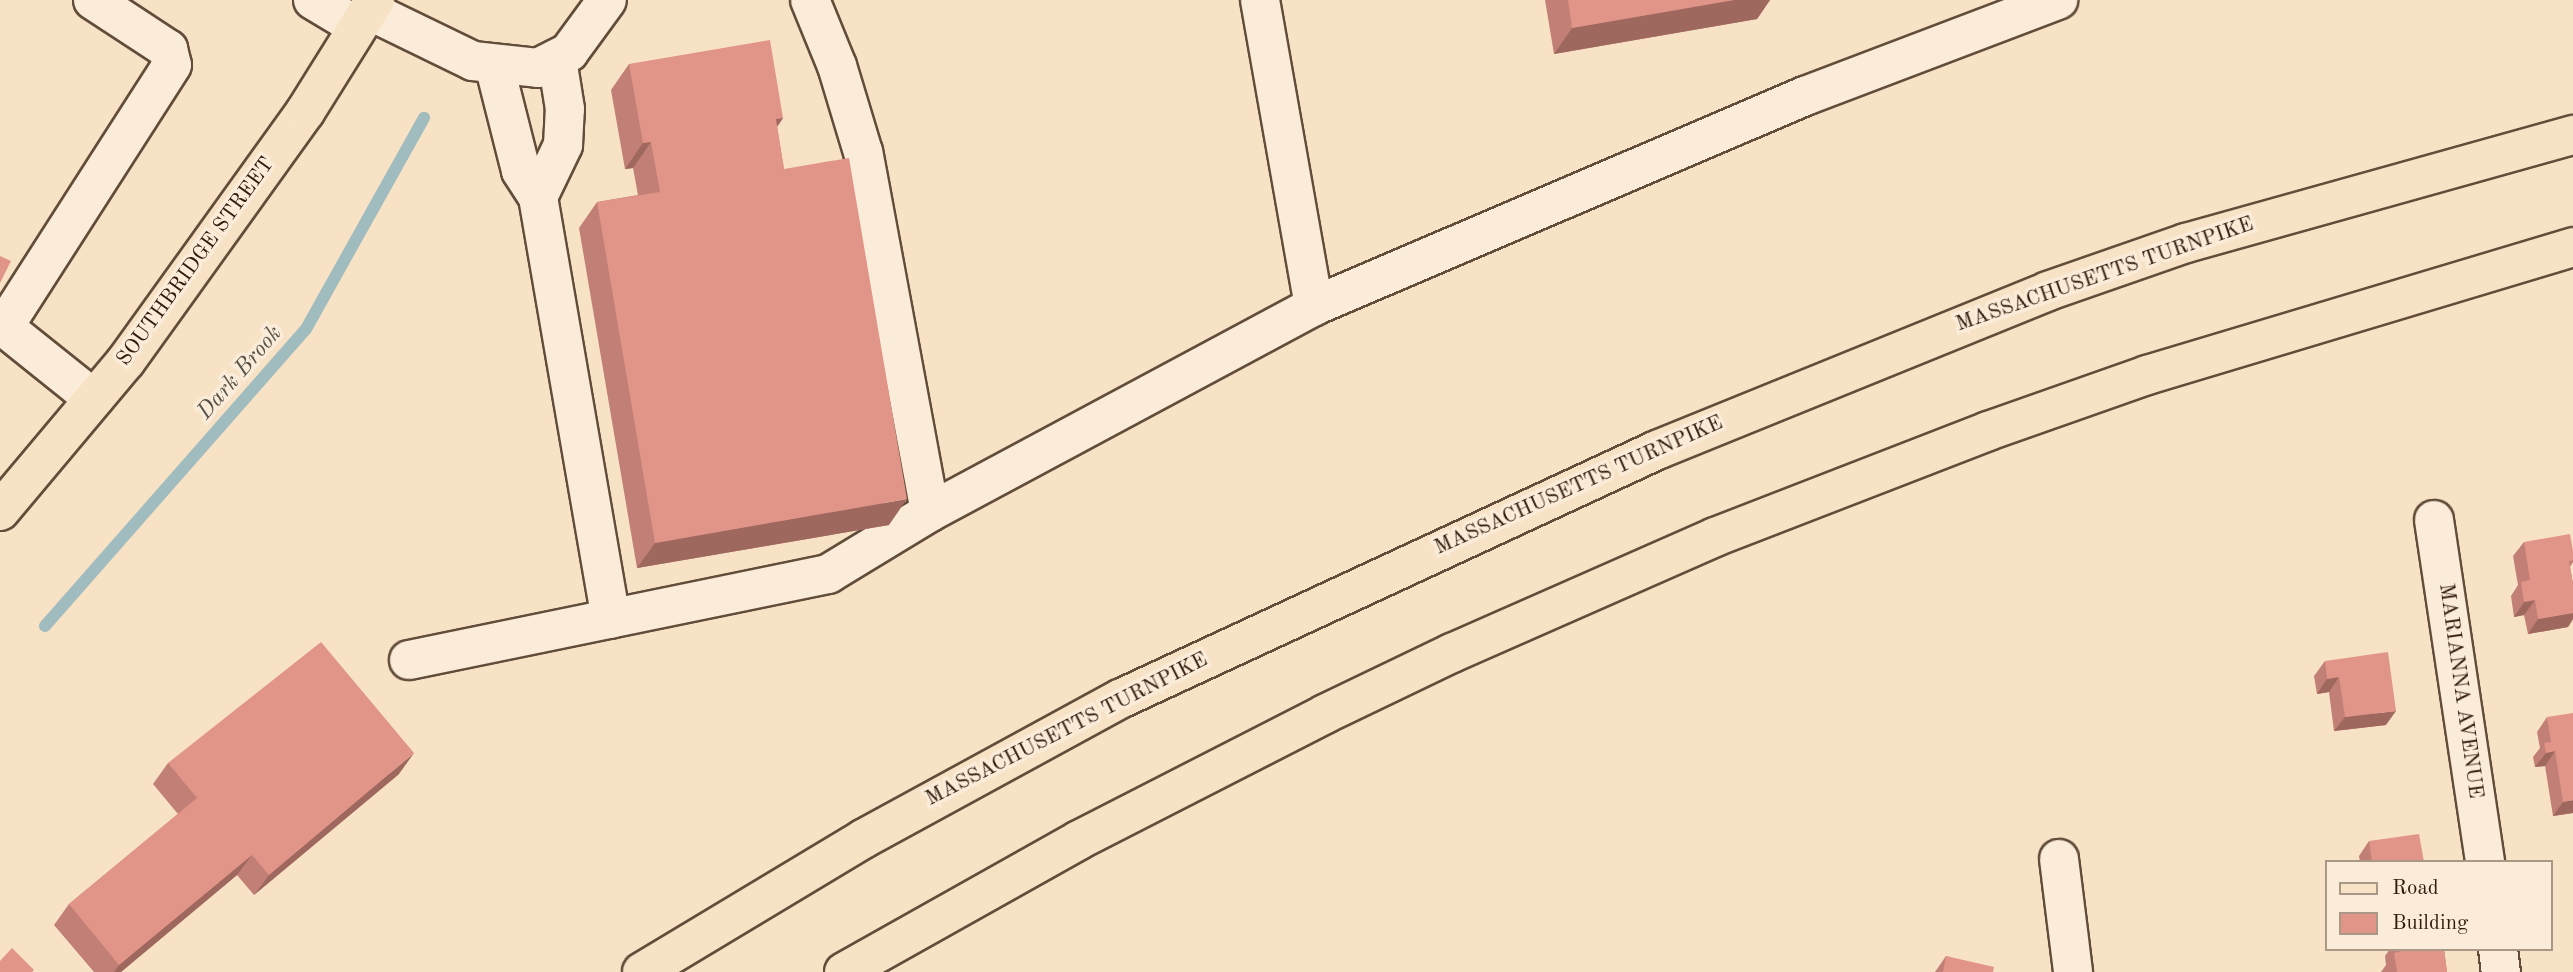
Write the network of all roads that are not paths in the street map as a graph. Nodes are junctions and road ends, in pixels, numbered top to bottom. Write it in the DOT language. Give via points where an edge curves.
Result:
graph roads {
  1 [pos="93,0"];
  2 [pos="313,0"];
  3 [pos="607,0"];
  4 [pos="810,0"];
  5 [pos="1260,0"];
  6 [pos="2058,0"];
  7 [pos="367,12"];
  8 [pos="557,59"];
  9 [pos="494,64"];
  10 [pos="2573,135"];
  11 [pos="538,198"];
  12 [pos="2573,247"];
  13 [pos="1314,306"];
  14 [pos="94,399"];
  15 [pos="0,511"];
  16 [pos="930,512"];
  17 [pos="2434,520"];
  18 [pos="611,619"];
  19 [pos="408,660"];
  20 [pos="2059,859"];
  21 [pos="2485,860"];
  22 [pos="2498,951"];
  23 [pos="642,972"];
  24 [pos="844,972"];
  25 [pos="2073,972"];
  26 [pos="2501,972"];
  1 -- 14 [label="street" via="168,49 172,65 4,327"];
  2 -- 7 [label="street"];
  3 -- 8 [label="street" via="569,52"];
  4 -- 16 [label="street" via="837,66 863,152"];
  5 -- 13 [label="street"];
  6 -- 13 [label="street" via="1805,96"];
  7 -- 9 [label="street" via="473,61"];
  7 -- 14 [label="main road, SOUTHBRIDGE STREET" via="305,112"];
  8 -- 9 [label="street" via="538,68"];
  8 -- 11 [label="street" via="565,109 563,145"];
  9 -- 11 [label="street" via="522,171"];
  10 -- 23 [label="main road, MASSACHUSETTS TURNPIKE" via="2161,252 1912,344 1657,450 1110,705 863,839"];
  11 -- 18 [label="street"];
  12 -- 24 [label="main road" via="2147,375 1715,537 1325,715 1079,840"];
  13 -- 16 [label="street"];
  14 -- 15 [label="main road, SOUTHBRIDGE STREET"];
  16 -- 18 [label="street" via="828,574"];
  17 -- 21 [label="street, MARIANNA AVENUE"];
  18 -- 19 [label="street"];
  20 -- 25 [label="street"];
  22 -- 26 [label="street"];
}
